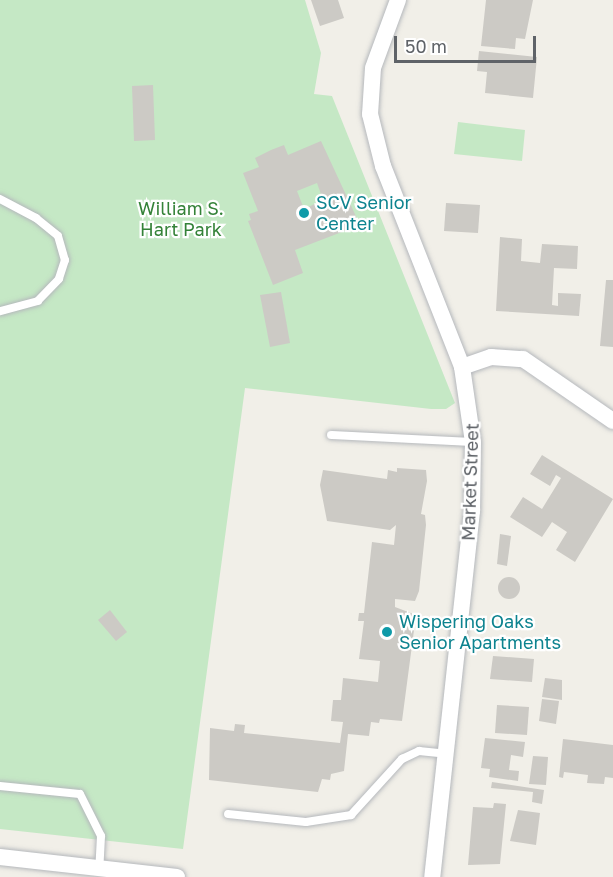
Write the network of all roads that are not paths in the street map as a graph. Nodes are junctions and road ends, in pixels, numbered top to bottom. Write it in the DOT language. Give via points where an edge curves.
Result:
graph roads {
  1 [pos="398,0"];
  2 [pos="0,200"];
  3 [pos="0,311"];
  4 [pos="462,367"];
  5 [pos="613,421"];
  6 [pos="331,435"];
  7 [pos="473,442"];
  8 [pos="446,754"];
  9 [pos="0,786"];
  10 [pos="228,814"];
  11 [pos="0,857"];
  12 [pos="99,870"];
  13 [pos="65,872"];
  14 [pos="140,875"];
  15 [pos="177,877"];
  16 [pos="432,877"];
  1 -- 4 [label="street, Market Street" via="373,68 370,114 383,166"];
  2 -- 3 [label="lane" via="36,218 58,236 65,260 59,279 38,301"];
  4 -- 5 [label="street" via="490,357 524,359"];
  4 -- 7 [label="street, Market Street"];
  6 -- 7 [label="lane"];
  7 -- 8 [label="street, Market Street" via="472,512"];
  8 -- 10 [label="lane" via="419,751 402,759 351,815 306,822"];
  8 -- 16 [label="street, Market Street"];
  9 -- 12 [label="lane" via="80,794 101,836"];
  11 -- 13 [label="street"];
  12 -- 13 [label="street"];
  12 -- 14 [label="street"];
  14 -- 15 [label="street"];
}
